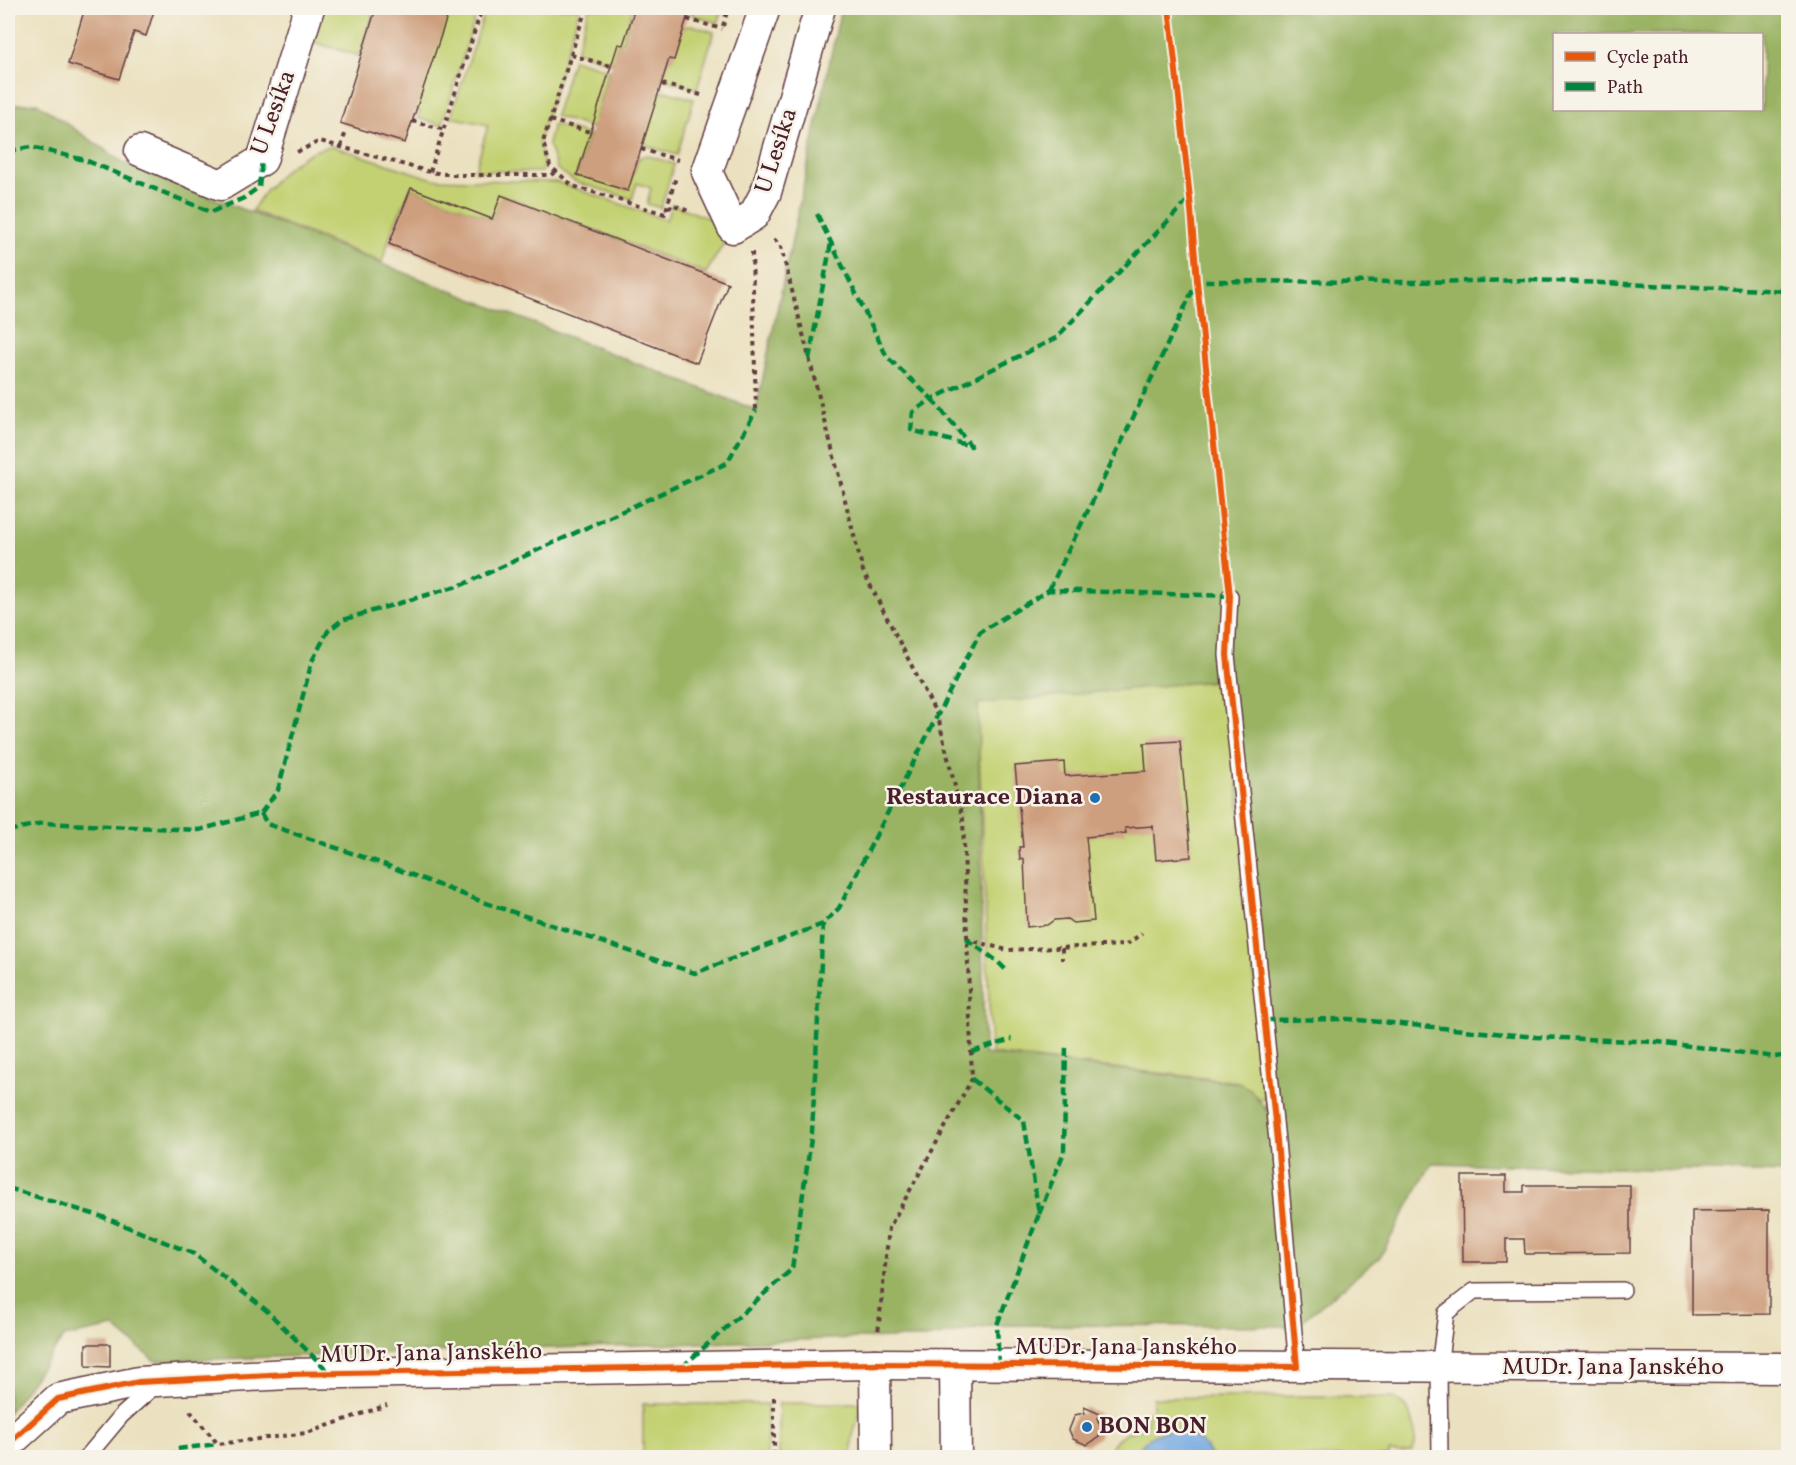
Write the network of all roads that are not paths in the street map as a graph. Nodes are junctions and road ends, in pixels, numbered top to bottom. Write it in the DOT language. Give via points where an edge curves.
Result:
graph roads {
  1 [pos="309,8"];
  2 [pos="765,8"];
  3 [pos="820,8"];
  4 [pos="140,150"];
  5 [pos="1230,596"];
  6 [pos="1623,1290"];
  7 [pos="875,1364"];
  8 [pos="955,1365"];
  9 [pos="1297,1367"];
  10 [pos="1439,1367"];
  11 [pos="1788,1368"];
  12 [pos="160,1381"];
  13 [pos="8,1444"];
  14 [pos="86,1458"];
  15 [pos="876,1458"];
  16 [pos="956,1458"];
  17 [pos="1440,1458"];
  1 -- 4 [label="street, U Lesíka" via="262,160 221,185"];
  2 -- 3 [label="street, U Lesíka" via="707,172 744,222 766,192"];
  5 -- 9 [label="lane" via="1227,655"];
  6 -- 10 [label="lane" via="1474,1291 1446,1313"];
  7 -- 8 [label="street, MUDr. Jana Janského"];
  7 -- 12 [label="street, MUDr. Jana Janského" via="299,1374"];
  7 -- 15 [label="street"];
  8 -- 9 [label="street, MUDr. Jana Janského"];
  8 -- 16 [label="street"];
  9 -- 10 [label="street, MUDr. Jana Janského"];
  10 -- 11 [label="street, MUDr. Jana Janského"];
  10 -- 17 [label="lane"];
  12 -- 13 [label="street, MUDr. Jana Janského" via="58,1399"];
  12 -- 14 [label="lane" via="121,1416"];
}
